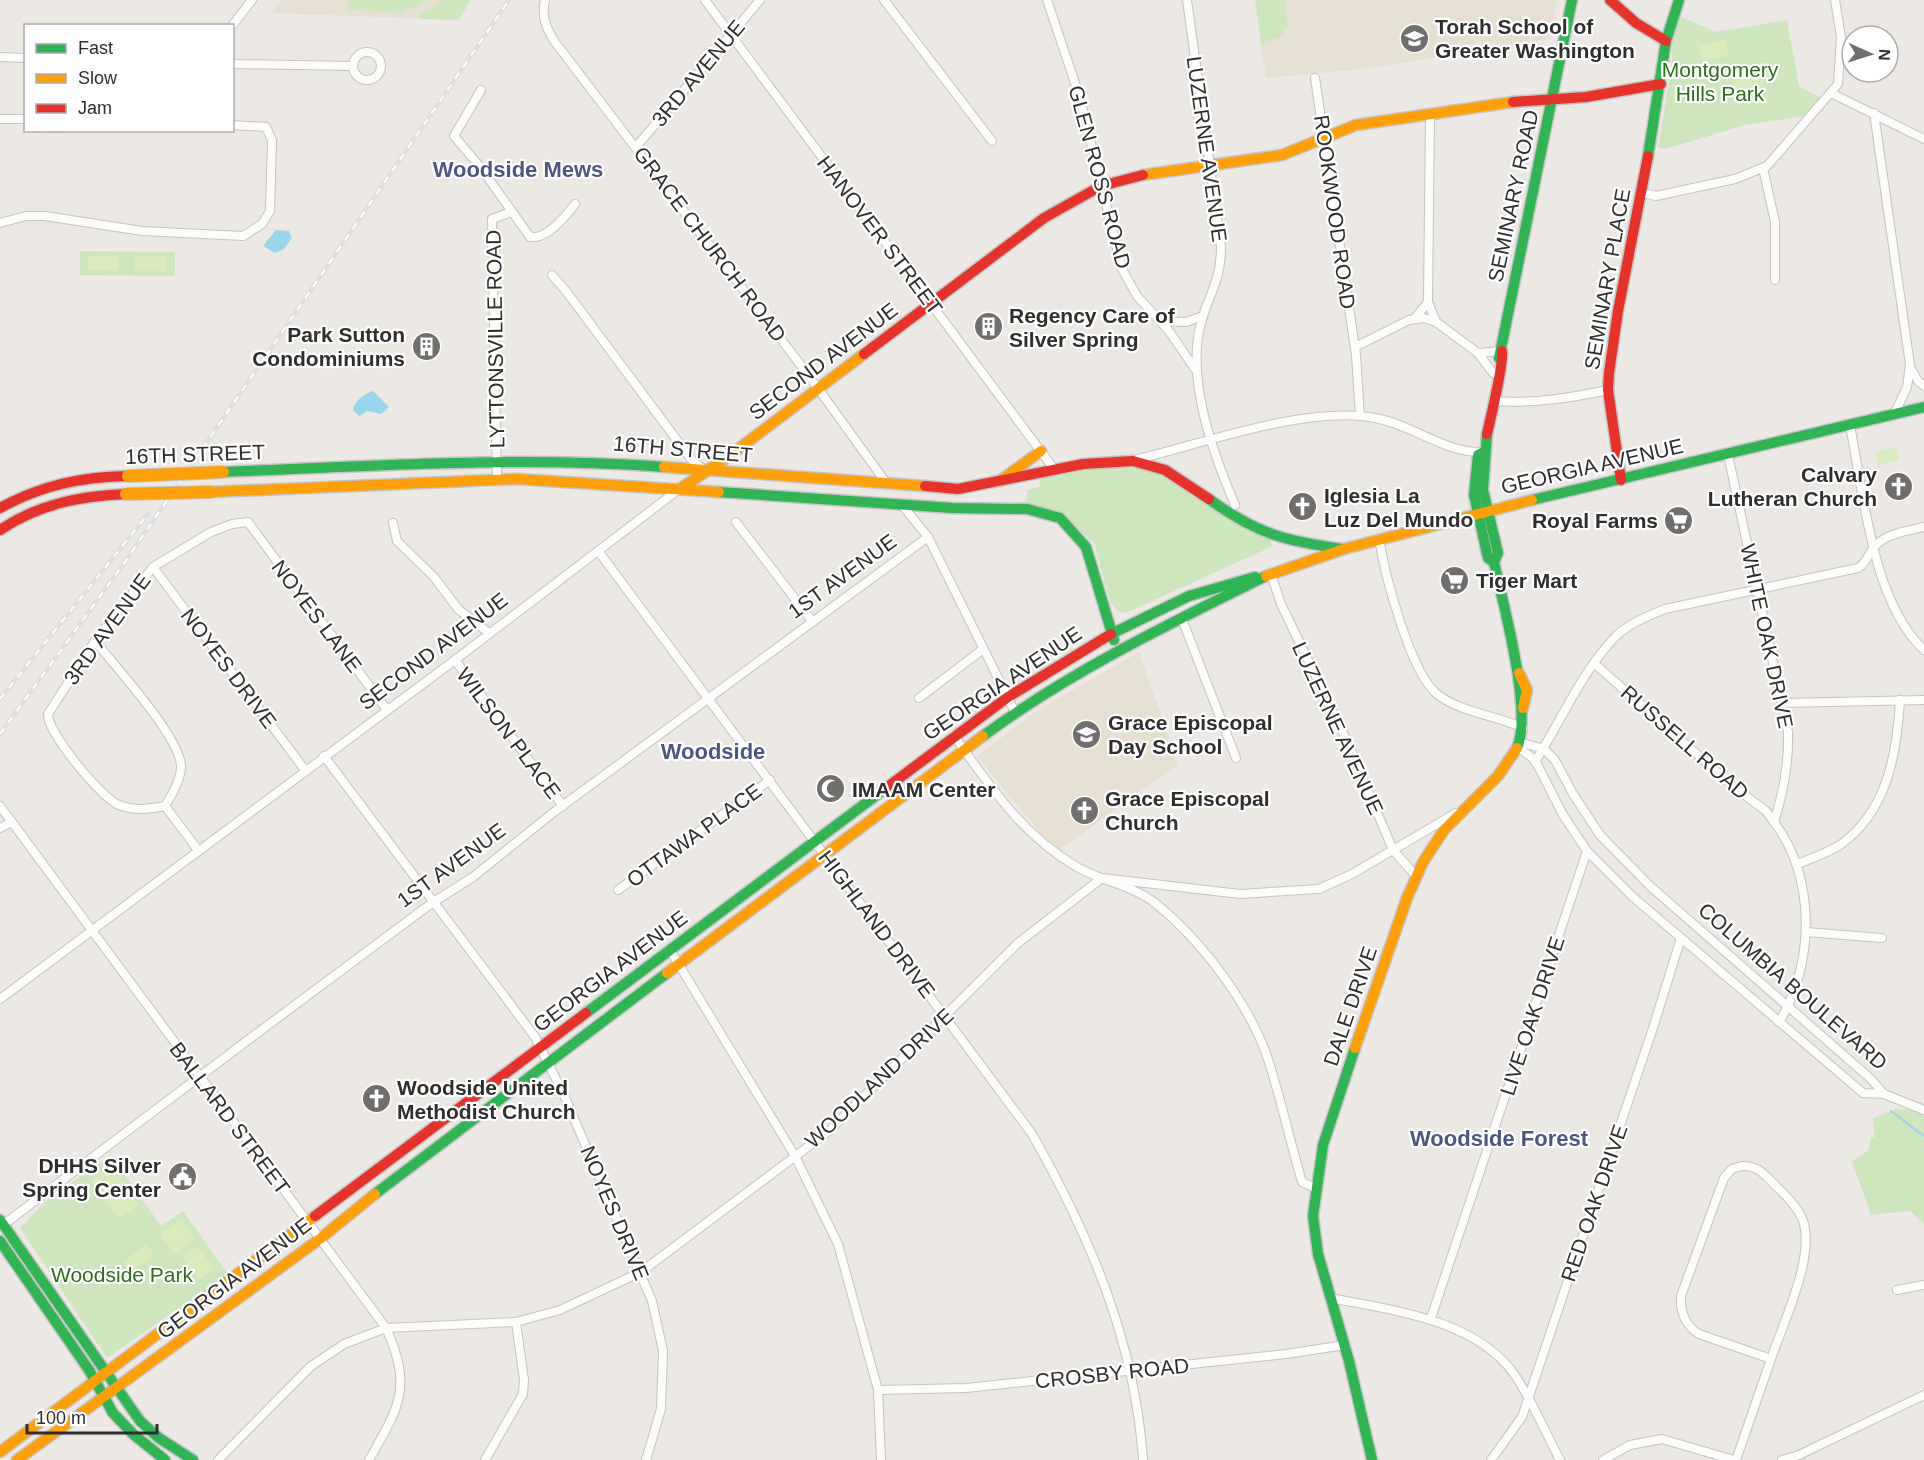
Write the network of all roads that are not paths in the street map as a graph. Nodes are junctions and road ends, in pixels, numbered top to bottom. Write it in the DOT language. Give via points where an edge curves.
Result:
graph roads {
  1 [pos="252,0"];
  2 [pos="546,0"];
  3 [pos="705,0"];
  4 [pos="760,0"];
  5 [pos="884,0"];
  6 [pos="1047,0"];
  7 [pos="1187,0"];
  8 [pos="1572,0"];
  9 [pos="1610,0"];
  10 [pos="1678,0"];
  11 [pos="1835,0"];
  12 [pos="234,24"];
  13 [pos="731,34"];
  14 [pos="1666,41"];
  15 [pos="0,57"];
  16 [pos="24,58"];
  17 [pos="234,64"];
  18 [pos="353,66"];
  19 [pos="1315,78"];
  20 [pos="1661,84"];
  21 [pos="481,90"];
  22 [pos="1831,93"];
  23 [pos="1552,100"];
  24 [pos="1874,113"];
  25 [pos="1430,114"];
  26 [pos="0,119"];
  27 [pos="24,120"];
  28 [pos="234,125"];
  29 [pos="1323,137"];
  30 [pos="1924,139"];
  31 [pos="992,141"];
  32 [pos="636,147"];
  33 [pos="1210,165"];
  34 [pos="1763,168"];
  35 [pos="1101,186"];
  36 [pos="1642,193"];
  37 [pos="575,204"];
  38 [pos="512,212"];
  39 [pos="0,223"];
  40 [pos="552,275"];
  41 [pos="1775,280"];
  42 [pos="1428,302"];
  43 [pos="931,304"];
  44 [pos="1203,315"];
  45 [pos="1415,318"];
  46 [pos="1160,321"];
  47 [pos="1436,322"];
  48 [pos="1354,347"];
  49 [pos="1502,351"];
  50 [pos="1478,353"];
  51 [pos="1910,365"];
  52 [pos="1196,370"];
  53 [pos="1498,375"];
  54 [pos="1924,386"];
  55 [pos="818,388"];
  56 [pos="1608,390"];
  57 [pos="1493,402"];
  58 [pos="1924,407"];
  59 [pos="1894,415"];
  60 [pos="1360,416"];
  61 [pos="1850,426"];
  62 [pos="1213,441"];
  63 [pos="1041,451"];
  64 [pos="1484,452"];
  65 [pos="1728,455"];
  66 [pos="497,461"];
  67 [pos="1131,461"];
  68 [pos="1054,469"];
  69 [pos="707,471"];
  70 [pos="497,478"];
  71 [pos="1621,480"];
  72 [pos="993,485"];
  73 [pos="888,486"];
  74 [pos="680,489"];
  75 [pos="902,505"];
  76 [pos="1235,505"];
  77 [pos="0,508"];
  78 [pos="1483,511"];
  79 [pos="248,522"];
  80 [pos="736,522"];
  81 [pos="393,523"];
  82 [pos="1924,527"];
  83 [pos="0,530"];
  84 [pos="928,537"];
  85 [pos="1379,539"];
  86 [pos="1874,546"];
  87 [pos="1344,549"];
  88 [pos="599,552"];
  89 [pos="153,567"];
  90 [pos="1271,574"];
  91 [pos="1759,588"];
  92 [pos="1182,619"];
  93 [pos="812,621"];
  94 [pos="489,633"];
  95 [pos="1111,634"];
  96 [pos="95,641"];
  97 [pos="1119,649"];
  98 [pos="1924,650"];
  99 [pos="982,651"];
  100 [pos="455,660"];
  101 [pos="1595,664"];
  102 [pos="1008,697"];
  103 [pos="919,698"];
  104 [pos="707,699"];
  105 [pos="1900,700"];
  106 [pos="1924,700"];
  107 [pos="1784,703"];
  108 [pos="387,710"];
  109 [pos="1015,712"];
  110 [pos="1523,728"];
  111 [pos="954,736"];
  112 [pos="1519,745"];
  113 [pos="1544,749"];
  114 [pos="964,750"];
  115 [pos="324,756"];
  116 [pos="1236,758"];
  117 [pos="1536,762"];
  118 [pos="305,770"];
  119 [pos="770,780"];
  120 [pos="0,806"];
  121 [pos="165,806"];
  122 [pos="563,806"];
  123 [pos="1461,809"];
  124 [pos="12,822"];
  125 [pos="1774,822"];
  126 [pos="0,828"];
  127 [pos="815,841"];
  128 [pos="198,850"];
  129 [pos="1394,850"];
  130 [pos="1587,851"];
  131 [pos="826,855"];
  132 [pos="1798,864"];
  133 [pos="1416,876"];
  134 [pos="1102,878"];
  135 [pos="618,890"];
  136 [pos="432,903"];
  137 [pos="91,930"];
  138 [pos="1806,932"];
  139 [pos="1681,938"];
  140 [pos="1882,938"];
  141 [pos="670,950"];
  142 [pos="679,963"];
  143 [pos="0,999"];
  144 [pos="1788,1006"];
  145 [pos="946,1017"];
  146 [pos="1779,1022"];
  147 [pos="540,1048"];
  148 [pos="549,1063"];
  149 [pos="199,1078"];
  150 [pos="1884,1094"];
  151 [pos="1924,1110"];
  152 [pos="795,1156"];
  153 [pos="1315,1188"];
  154 [pos="309,1222"];
  155 [pos="1,1224"];
  156 [pos="321,1238"];
  157 [pos="0,1241"];
  158 [pos="641,1272"];
  159 [pos="1924,1285"];
  160 [pos="1897,1290"];
  161 [pos="1330,1298"];
  162 [pos="1431,1318"];
  163 [pos="516,1322"];
  164 [pos="386,1328"];
  165 [pos="1345,1345"];
  166 [pos="1771,1359"];
  167 [pos="1131,1371"];
  168 [pos="100,1377"];
  169 [pos="116,1390"];
  170 [pos="878,1390"];
  171 [pos="1924,1395"];
  172 [pos="105,1397"];
  173 [pos="1528,1399"];
  174 [pos="0,1452"];
  175 [pos="17,1460"];
  176 [pos="165,1460"];
  177 [pos="193,1460"];
  178 [pos="218,1460"];
  179 [pos="369,1460"];
  180 [pos="484,1460"];
  181 [pos="646,1460"];
  182 [pos="881,1460"];
  183 [pos="1143,1460"];
  184 [pos="1372,1460"];
  185 [pos="1491,1460"];
  186 [pos="1560,1460"];
  187 [pos="1603,1460"];
  188 [pos="1735,1460"];
  189 [pos="1782,1460"];
  1 -- 12 [label="street"];
  2 -- 32 [label="street, GRACE CHURCH ROAD" via="546,28"];
  3 -- 13 [label="street, HANOVER STREET"];
  4 -- 13 [label="street, 3RD AVENUE"];
  5 -- 31 [label="street"];
  6 -- 35 [label="street, GLEN ROSS ROAD" via="1074,78"];
  7 -- 33 [label="street, LUZERNE AVENUE"];
  8 -- 23 [label="main road"];
  9 -- 14 [label="main road" via="1636,23"];
  10 -- 14 [label="main road"];
  11 -- 22 [label="street" via="1841,68 1838,84"];
  13 -- 32 [label="street, 3RD AVENUE"];
  13 -- 43 [label="street, HANOVER STREET"];
  14 -- 20 [label="main road"];
  15 -- 16 [label="street"];
  17 -- 18 [label="street"];
  19 -- 29 [label="street, ROOKWOOD ROAD"];
  20 -- 23 [label="main road, SEMINARY ROAD"];
  20 -- 36 [label="main road, SEMINARY PLACE"];
  21 -- 38 [label="street" via="454,136"];
  22 -- 24 [label="street"];
  22 -- 34 [label="street"];
  23 -- 25 [label="main road, SECOND AVENUE"];
  23 -- 49 [label="main road, SEMINARY ROAD"];
  24 -- 30 [label="street"];
  24 -- 51 [label="street"];
  25 -- 29 [label="main road, SECOND AVENUE" via="1356,125"];
  25 -- 42 [label="street"];
  26 -- 27 [label="street"];
  28 -- 39 [label="street" via="266,127 272,140 270,212 262,224 243,236 142,231 45,216"];
  29 -- 33 [label="main road, SECOND AVENUE" via="1282,155"];
  29 -- 48 [label="street, ROOKWOOD ROAD"];
  32 -- 55 [label="street, GRACE CHURCH ROAD"];
  33 -- 35 [label="main road, SECOND AVENUE" via="1146,174"];
  33 -- 44 [label="street, LUZERNE AVENUE" via="1221,262"];
  34 -- 36 [label="street" via="1727,181 1656,196"];
  34 -- 41 [label="street" via="1775,222"];
  35 -- 43 [label="main road, SECOND AVENUE" via="1044,218"];
  35 -- 46 [label="street, GLEN ROSS ROAD" via="1122,269 1137,296"];
  36 -- 56 [label="main road, SEMINARY PLACE" via="1618,311"];
  37 -- 38 [label="street" via="563,219 535,238 530,237"];
  38 -- 66 [label="street, LYTTONSVILLE ROAD" via="492,219"];
  40 -- 69 [label="street" via="691,459"];
  42 -- 45 [label="street"];
  42 -- 47 [label="street"];
  43 -- 55 [label="main road, SECOND AVENUE"];
  43 -- 63 [label="street, HANOVER STREET"];
  44 -- 46 [label="street" via="1186,322"];
  44 -- 52 [label="street, LUZERNE AVENUE"];
  45 -- 47 [label="street"];
  45 -- 48 [label="street"];
  46 -- 52 [label="street, GLEN ROSS ROAD"];
  47 -- 50 [label="street"];
  48 -- 60 [label="street, ROOKWOOD ROAD"];
  49 -- 50 [label="street"];
  49 -- 53 [label="main road, SEMINARY ROAD" via="1504,362"];
  50 -- 53 [label="street"];
  51 -- 54 [label="street"];
  51 -- 59 [label="street"];
  52 -- 62 [label="street, LUZERNE AVENUE"];
  53 -- 57 [label="main road, SEMINARY ROAD"];
  55 -- 69 [label="main road, SECOND AVENUE"];
  55 -- 73 [label="street, GRACE CHURCH ROAD"];
  56 -- 57 [label="street" via="1565,399"];
  56 -- 71 [label="main road, SEMINARY PLACE"];
  57 -- 64 [label="main road, SEMINARY ROAD"];
  58 -- 59 [label="main road, GEORGIA AVENUE"];
  59 -- 61 [label="main road, GEORGIA AVENUE"];
  60 -- 62 [label="street" via="1285,423"];
  60 -- 64 [label="street" via="1402,425 1458,451"];
  61 -- 65 [label="main road, GEORGIA AVENUE"];
  61 -- 86 [label="street"];
  62 -- 67 [label="street"];
  62 -- 76 [label="street, LUZERNE AVENUE"];
  63 -- 68 [label="street, HANOVER STREET"];
  63 -- 72 [label="main road"];
  64 -- 78 [label="main road, SEMINARY ROAD" via="1487,457"];
  65 -- 71 [label="main road, GEORGIA AVENUE"];
  65 -- 91 [label="street, WHITE OAK DRIVE"];
  66 -- 69 [label="main road, 16TH STREET" via="587,461"];
  66 -- 70 [label="street, LYTTONSVILLE ROAD"];
  66 -- 77 [label="main road, 16TH STREET, bridge" via="85,477 32,489"];
  67 -- 68 [label="main road, 16TH STREET"];
  67 -- 87 [label="main road, 16TH STREET" via="1156,466 1263,533"];
  68 -- 72 [label="main road, 16TH STREET"];
  69 -- 73 [label="main road, 16TH STREET"];
  69 -- 74 [label="main road, SECOND AVENUE"];
  70 -- 74 [label="main road, 16TH STREET"];
  70 -- 83 [label="main road, 16TH STREET, bridge" via="80,497 43,506"];
  71 -- 78 [label="main road, GEORGIA AVENUE"];
  72 -- 73 [label="main road, 16TH STREET" via="958,489"];
  74 -- 75 [label="main road, 16TH STREET"];
  74 -- 88 [label="street, SECOND AVENUE"];
  75 -- 84 [label="street"];
  75 -- 95 [label="main road, 16TH STREET" via="1027,509 1060,518 1086,547"];
  78 -- 85 [label="main road, GEORGIA AVENUE"];
  78 -- 110 [label="main road" via="1498,553 1494,562 1519,673 1527,685"];
  79 -- 89 [label="street, 3RD AVENUE" via="211,531"];
  79 -- 108 [label="street, NOYES LANE"];
  80 -- 93 [label="street"];
  81 -- 94 [label="street" via="397,541 434,577 458,609"];
  82 -- 86 [label="street" via="1894,534"];
  84 -- 93 [label="street, 1ST AVENUE"];
  84 -- 99 [label="street"];
  85 -- 87 [label="main road, GEORGIA AVENUE"];
  85 -- 110 [label="street" via="1404,633 1430,686 1453,704"];
  86 -- 91 [label="street" via="1858,568"];
  86 -- 98 [label="street" via="1889,600 1904,628"];
  87 -- 90 [label="main road, GEORGIA AVENUE"];
  88 -- 94 [label="street, SECOND AVENUE"];
  88 -- 104 [label="street, HIGHLAND DRIVE"];
  89 -- 96 [label="street, 3RD AVENUE"];
  89 -- 118 [label="street, NOYES DRIVE"];
  90 -- 92 [label="main road, GEORGIA AVENUE"];
  90 -- 95 [label="main road, GEORGIA AVENUE" via="1223,584"];
  90 -- 129 [label="street, LUZERNE AVENUE" via="1285,613"];
  91 -- 101 [label="street" via="1641,618 1617,636"];
  91 -- 107 [label="street, WHITE OAK DRIVE"];
  92 -- 97 [label="main road, GEORGIA AVENUE"];
  92 -- 116 [label="street"];
  93 -- 104 [label="street, 1ST AVENUE"];
  94 -- 100 [label="street, SECOND AVENUE"];
  95 -- 97 [label="main road, 16TH STREET"];
  95 -- 102 [label="main road, GEORGIA AVENUE"];
  96 -- 121 [label="street" via="162,723 175,747 182,766"];
  96 -- 121 [label="street, 3RD AVENUE" via="51,706 47,722 110,800 132,809"];
  97 -- 109 [label="main road, GEORGIA AVENUE"];
  99 -- 102 [label="street"];
  99 -- 103 [label="street"];
  100 -- 108 [label="street, SECOND AVENUE"];
  100 -- 122 [label="street, WILSON PLACE"];
  101 -- 113 [label="street"];
  101 -- 125 [label="street, RUSSELL ROAD"];
  102 -- 109 [label="street"];
  102 -- 111 [label="main road, GEORGIA AVENUE"];
  104 -- 119 [label="street, HIGHLAND DRIVE"];
  104 -- 122 [label="street, 1ST AVENUE"];
  105 -- 106 [label="street"];
  105 -- 107 [label="street"];
  105 -- 132 [label="street" via="1889,774 1875,810 1841,844"];
  107 -- 125 [label="street, WHITE OAK DRIVE" via="1789,759"];
  108 -- 115 [label="street, SECOND AVENUE"];
  109 -- 114 [label="main road, GEORGIA AVENUE"];
  110 -- 112 [label="main road"];
  111 -- 114 [label="street"];
  111 -- 127 [label="main road, GEORGIA AVENUE"];
  112 -- 113 [label="street"];
  112 -- 117 [label="street, COLUMBIA BOULEVARD"];
  112 -- 123 [label="main road, DALE DRIVE" via="1502,773"];
  113 -- 117 [label="street"];
  113 -- 144 [label="street, COLUMBIA BOULEVARD" via="1555,760 1600,835"];
  114 -- 131 [label="main road, GEORGIA AVENUE"];
  114 -- 134 [label="street" via="1008,811 1029,832 1069,863"];
  115 -- 118 [label="street, SECOND AVENUE"];
  115 -- 136 [label="street, NOYES DRIVE"];
  117 -- 130 [label="street, COLUMBIA BOULEVARD"];
  118 -- 128 [label="street, SECOND AVENUE"];
  119 -- 127 [label="street, HIGHLAND DRIVE"];
  119 -- 135 [label="street, OTTAWA PLACE"];
  120 -- 124 [label="street, BALLARD STREET"];
  121 -- 128 [label="street"];
  122 -- 136 [label="street, 1ST AVENUE" via="473,877"];
  123 -- 129 [label="street"];
  123 -- 133 [label="main road, DALE DRIVE" via="1433,843"];
  124 -- 126 [label="street"];
  124 -- 137 [label="street, BALLARD STREET"];
  125 -- 132 [label="street"];
  127 -- 131 [label="street, HIGHLAND DRIVE"];
  127 -- 141 [label="main road, GEORGIA AVENUE"];
  128 -- 137 [label="street, SECOND AVENUE"];
  129 -- 133 [label="street, LUZERNE AVENUE"];
  129 -- 134 [label="street" via="1320,889 1280,893 1240,894"];
  130 -- 139 [label="street, COLUMBIA BOULEVARD"];
  130 -- 162 [label="street, LIVE OAK DRIVE"];
  131 -- 142 [label="main road, GEORGIA AVENUE"];
  131 -- 145 [label="street, HIGHLAND DRIVE"];
  132 -- 138 [label="street" via="1807,909"];
  133 -- 153 [label="main road, DALE DRIVE" via="1340,1097"];
  134 -- 145 [label="street, WOODLAND DRIVE" via="1018,943"];
  134 -- 153 [label="street" via="1156,904 1201,949 1231,987 1267,1058 1302,1182"];
  136 -- 147 [label="street, NOYES DRIVE"];
  136 -- 149 [label="street, 1ST AVENUE"];
  137 -- 143 [label="street, SECOND AVENUE"];
  137 -- 149 [label="street, BALLARD STREET"];
  138 -- 140 [label="street"];
  138 -- 144 [label="street"];
  139 -- 146 [label="street, COLUMBIA BOULEVARD"];
  139 -- 173 [label="street, RED OAK DRIVE"];
  141 -- 142 [label="street"];
  141 -- 147 [label="main road, GEORGIA AVENUE"];
  142 -- 148 [label="main road, GEORGIA AVENUE"];
  142 -- 152 [label="street"];
  144 -- 146 [label="street"];
  144 -- 150 [label="street, COLUMBIA BOULEVARD"];
  145 -- 152 [label="street, WOODLAND DRIVE" via="829,1131"];
  145 -- 167 [label="street, HIGHLAND DRIVE" via="1032,1134 1068,1198 1104,1282"];
  146 -- 150 [label="street, COLUMBIA BOULEVARD" via="1863,1094"];
  147 -- 148 [label="street, NOYES DRIVE"];
  147 -- 154 [label="main road, GEORGIA AVENUE"];
  148 -- 156 [label="main road, GEORGIA AVENUE"];
  148 -- 158 [label="street, NOYES DRIVE"];
  149 -- 154 [label="street, BALLARD STREET"];
  149 -- 155 [label="street, 1ST AVENUE"];
  150 -- 151 [label="street"];
  152 -- 158 [label="street, WOODLAND DRIVE"];
  152 -- 170 [label="street" via="838,1244"];
  153 -- 161 [label="main road, DALE DRIVE" via="1314,1226"];
  154 -- 156 [label="street, BALLARD STREET"];
  154 -- 168 [label="main road, GEORGIA AVENUE"];
  155 -- 168 [label="main road"];
  156 -- 164 [label="street, BALLARD STREET"];
  156 -- 169 [label="main road, GEORGIA AVENUE"];
  157 -- 168 [label="main road"];
  158 -- 163 [label="street, WOODLAND DRIVE" via="560,1310"];
  158 -- 181 [label="street, NOYES DRIVE" via="663,1351 662,1409"];
  159 -- 160 [label="street"];
  161 -- 162 [label="street"];
  161 -- 165 [label="main road, DALE DRIVE"];
  162 -- 173 [label="street" via="1486,1348 1513,1373"];
  163 -- 164 [label="street, WOODLAND DRIVE"];
  163 -- 180 [label="street" via="523,1394"];
  164 -- 178 [label="street, WOODLAND DRIVE" via="344,1344 310,1367"];
  164 -- 179 [label="street, BALLARD STREET" via="401,1389 393,1417"];
  165 -- 167 [label="street, CROSBY ROAD"];
  165 -- 184 [label="main road, DALE DRIVE"];
  166 -- 166 [label="street" via="1804,1262 1803,1220 1794,1204 1759,1170 1742,1166 1732,1169 1724,1178 1681,1296 1680,1311 1699,1334"];
  166 -- 188 [label="street"];
  167 -- 170 [label="street, CROSBY ROAD" via="966,1388"];
  167 -- 183 [label="street, HIGHLAND DRIVE"];
  168 -- 169 [label="main road"];
  168 -- 172 [label="main road"];
  168 -- 174 [label="main road, GEORGIA AVENUE"];
  169 -- 172 [label="main road, GEORGIA AVENUE"];
  169 -- 177 [label="main road" via="140,1421"];
  170 -- 182 [label="street"];
  171 -- 189 [label="street"];
  172 -- 175 [label="main road, GEORGIA AVENUE"];
  172 -- 176 [label="main road" via="113,1413"];
  173 -- 185 [label="street, RED OAK DRIVE" via="1522,1417"];
  173 -- 186 [label="street"];
  187 -- 188 [label="street" via="1630,1445 1662,1439"];
}
